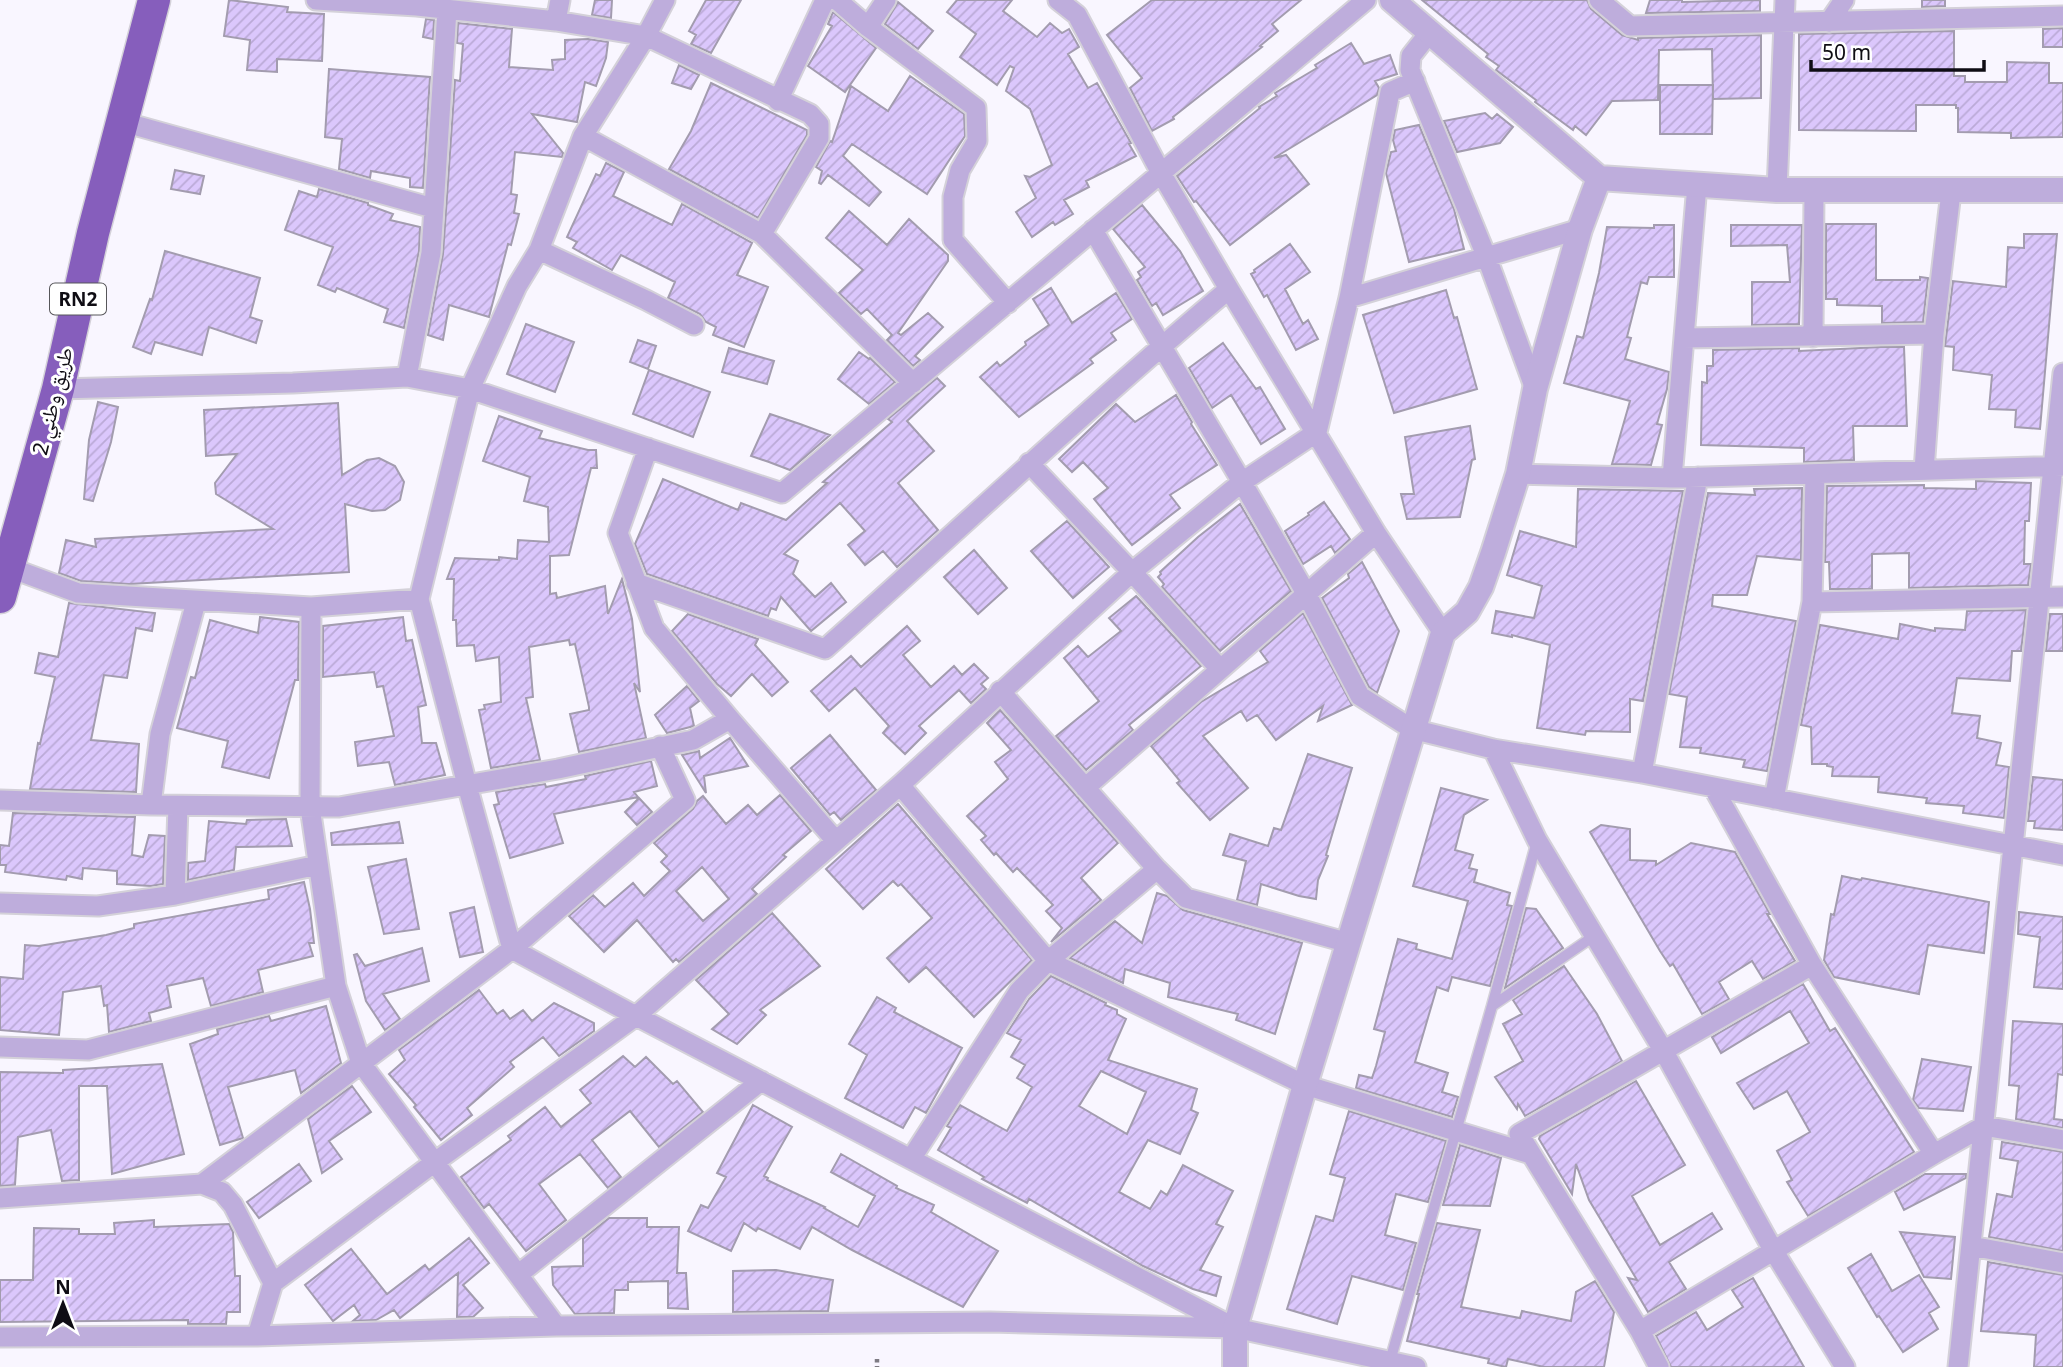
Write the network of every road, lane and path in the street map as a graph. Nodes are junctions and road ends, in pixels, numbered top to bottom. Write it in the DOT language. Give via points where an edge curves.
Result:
graph roads {
  1 [pos="155,0"];
  2 [pos="316,0"];
  3 [pos="560,0"];
  4 [pos="665,0"];
  5 [pos="825,0"];
  6 [pos="837,0"];
  7 [pos="887,0"];
  8 [pos="1058,0"];
  9 [pos="1366,0"];
  10 [pos="1392,0"];
  11 [pos="1599,0"];
  12 [pos="1785,0"];
  13 [pos="1844,0"];
  14 [pos="417,3"];
  15 [pos="447,10"];
  16 [pos="2063,16"];
  17 [pos="556,21"];
  18 [pos="1829,22"];
  19 [pos="1784,23"];
  20 [pos="868,27"];
  21 [pos="1430,33"];
  22 [pos="646,36"];
  23 [pos="1415,81"];
  24 [pos="778,100"];
  25 [pos="123,122"];
  26 [pos="583,136"];
  27 [pos="1161,173"];
  28 [pos="1599,178"];
  29 [pos="1697,185"];
  30 [pos="2063,190"];
  31 [pos="1777,191"];
  32 [pos="1814,191"];
  33 [pos="1951,192"];
  34 [pos="433,208"];
  35 [pos="1580,229"];
  36 [pos="1093,230"];
  37 [pos="762,234"];
  38 [pos="539,250"];
  39 [pos="1487,258"];
  40 [pos="1229,289"];
  41 [pos="1349,298"];
  42 [pos="1008,303"];
  43 [pos="694,326"];
  44 [pos="1934,334"];
  45 [pos="1813,337"];
  46 [pos="1684,338"];
  47 [pos="1163,345"];
  48 [pos="2063,373"];
  49 [pos="407,377"];
  50 [pos="913,383"];
  51 [pos="1535,388"];
  52 [pos="58,389"];
  53 [pos="470,389"];
  54 [pos="1317,432"];
  55 [pos="648,448"];
  56 [pos="1029,463"];
  57 [pos="2058,467"];
  58 [pos="1924,470"];
  59 [pos="1518,474"];
  60 [pos="1815,474"];
  61 [pos="1698,477"];
  62 [pos="1672,478"];
  63 [pos="1242,482"];
  64 [pos="1377,533"];
  65 [pos="1132,572"];
  66 [pos="4,582"];
  67 [pos="636,583"];
  68 [pos="1307,595"];
  69 [pos="2063,597"];
  70 [pos="2039,598"];
  71 [pos="419,599"];
  72 [pos="196,601"];
  73 [pos="1812,601"];
  74 [pos="311,607"];
  75 [pos="1443,633"];
  76 [pos="1220,669"];
  77 [pos="1000,691"];
  78 [pos="730,719"];
  79 [pos="1412,729"];
  80 [pos="660,746"];
  81 [pos="1493,749"];
  82 [pos="1642,773"];
  83 [pos="467,785"];
  84 [pos="900,785"];
  85 [pos="1713,787"];
  86 [pos="1085,788"];
  87 [pos="1774,799"];
  88 [pos="0,800"];
  89 [pos="151,805"];
  90 [pos="178,806"];
  91 [pos="310,807"];
  92 [pos="1537,840"];
  93 [pos="836,841"];
  94 [pos="2014,846"];
  95 [pos="2063,855"];
  96 [pos="318,865"];
  97 [pos="1157,869"];
  98 [pos="175,895"];
  99 [pos="0,903"];
  100 [pos="1594,936"];
  101 [pos="1349,943"];
  102 [pos="512,949"];
  103 [pos="1048,961"];
  104 [pos="1812,965"];
  105 [pos="337,986"];
  106 [pos="1492,1006"];
  107 [pos="636,1016"];
  108 [pos="0,1046"];
  109 [pos="1663,1050"];
  110 [pos="361,1062"];
  111 [pos="761,1081"];
  112 [pos="1305,1085"];
  113 [pos="1984,1126"];
  114 [pos="1455,1131"];
  115 [pos="2063,1140"];
  116 [pos="1531,1154"];
  117 [pos="1934,1154"];
  118 [pos="911,1159"];
  119 [pos="435,1162"];
  120 [pos="202,1184"];
  121 [pos="0,1198"];
  122 [pos="1971,1245"];
  123 [pos="1773,1250"];
  124 [pos="2063,1263"];
  125 [pos="519,1274"];
  126 [pos="273,1283"];
  127 [pos="556,1326"];
  128 [pos="1235,1328"];
  129 [pos="1640,1331"];
  130 [pos="257,1336"];
  131 [pos="0,1337"];
  132 [pos="877,1359"];
  133 [pos="1390,1361"];
  134 [pos="877,1367"];
  135 [pos="1235,1367"];
  136 [pos="1416,1367"];
  137 [pos="1659,1367"];
  138 [pos="1845,1367"];
  139 [pos="1958,1367"];
  1 -- 25 [label="highway, طريق وطني 2 / RN2"];
  2 -- 14 [label="street"];
  3 -- 17 [label="street"];
  4 -- 22 [label="street"];
  5 -- 24 [label="street"];
  6 -- 20 [label="street"];
  7 -- 20 [label="street"];
  8 -- 27 [label="street" via="1077,15"];
  9 -- 27 [label="street"];
  10 -- 21 [label="street"];
  11 -- 19 [label="street" via="1630,26"];
  12 -- 19 [label="street"];
  13 -- 18 [label="street"];
  14 -- 15 [label="street"];
  15 -- 17 [label="street"];
  15 -- 34 [label="street"];
  16 -- 18 [label="street"];
  17 -- 22 [label="street"];
  18 -- 19 [label="street"];
  19 -- 31 [label="street"];
  20 -- 42 [label="street" via="976,108 977,141 960,170 953,197 953,240"];
  21 -- 23 [label="street" via="1411,55"];
  21 -- 28 [label="street"];
  22 -- 24 [label="street"];
  22 -- 26 [label="street"];
  23 -- 39 [label="street"];
  23 -- 41 [label="street" via="1390,92"];
  24 -- 37 [label="street" via="810,114 821,131"];
  25 -- 34 [label="street"];
  25 -- 52 [label="highway, طريق وطني 2 / RN2"];
  26 -- 37 [label="street"];
  26 -- 38 [label="street"];
  27 -- 36 [label="street"];
  27 -- 40 [label="street"];
  28 -- 29 [label="street"];
  28 -- 35 [label="street"];
  29 -- 31 [label="street"];
  29 -- 46 [label="street"];
  30 -- 33 [label="street"];
  31 -- 32 [label="street"];
  32 -- 33 [label="street"];
  32 -- 45 [label="street"];
  33 -- 44 [label="street"];
  34 -- 49 [label="street" via="430,267"];
  35 -- 39 [label="street"];
  35 -- 51 [label="street"];
  36 -- 42 [label="street"];
  36 -- 47 [label="street"];
  37 -- 50 [label="street"];
  38 -- 43 [label="street"];
  38 -- 53 [label="street" via="517,286"];
  39 -- 41 [label="street"];
  39 -- 51 [label="street"];
  40 -- 47 [label="street"];
  40 -- 54 [label="street"];
  41 -- 54 [label="street"];
  42 -- 50 [label="street"];
  44 -- 45 [label="street"];
  44 -- 58 [label="street"];
  45 -- 46 [label="street"];
  46 -- 62 [label="street"];
  47 -- 56 [label="street"];
  47 -- 63 [label="street"];
  48 -- 57 [label="street"];
  49 -- 52 [label="street"];
  49 -- 53 [label="street"];
  50 -- 55 [label="street" via="782,494"];
  51 -- 59 [label="street"];
  52 -- 66 [label="highway, طريق وطني 2 / RN2"];
  53 -- 55 [label="street"];
  53 -- 71 [label="street"];
  54 -- 63 [label="street"];
  54 -- 64 [label="street"];
  55 -- 67 [label="street" via="618,533"];
  56 -- 65 [label="street"];
  56 -- 67 [label="street" via="825,649"];
  57 -- 58 [label="street"];
  57 -- 70 [label="street"];
  58 -- 60 [label="street"];
  59 -- 62 [label="street"];
  59 -- 75 [label="street" via="1481,587 1467,611"];
  60 -- 61 [label="street"];
  60 -- 73 [label="street"];
  61 -- 62 [label="street"];
  61 -- 82 [label="street"];
  63 -- 65 [label="street"];
  63 -- 68 [label="street"];
  64 -- 68 [label="street"];
  64 -- 75 [label="street"];
  65 -- 76 [label="street"];
  65 -- 77 [label="street"];
  66 -- 72 [label="street" via="78,593"];
  67 -- 78 [label="street" via="654,628"];
  68 -- 76 [label="street"];
  68 -- 79 [label="street" via="1360,696"];
  69 -- 70 [label="street"];
  70 -- 73 [label="street"];
  70 -- 94 [label="street"];
  71 -- 74 [label="street"];
  71 -- 83 [label="street"];
  72 -- 74 [label="street"];
  72 -- 89 [label="street" via="160,734"];
  73 -- 87 [label="street"];
  74 -- 91 [label="street"];
  75 -- 79 [label="street"];
  76 -- 86 [label="street"];
  77 -- 84 [label="street"];
  77 -- 86 [label="street"];
  78 -- 80 [label="street" via="693,740"];
  78 -- 93 [label="street"];
  79 -- 81 [label="street"];
  79 -- 101 [label="street"];
  80 -- 83 [label="street"];
  80 -- 102 [label="street" via="685,800"];
  81 -- 82 [label="street"];
  81 -- 92 [label="street"];
  82 -- 85 [label="street"];
  83 -- 91 [label="street" via="340,807"];
  83 -- 102 [label="street"];
  84 -- 93 [label="street"];
  84 -- 103 [label="street"];
  85 -- 87 [label="street"];
  85 -- 104 [label="street"];
  86 -- 97 [label="street"];
  87 -- 94 [label="street"];
  88 -- 89 [label="street"];
  89 -- 90 [label="street"];
  90 -- 91 [label="street"];
  90 -- 98 [label="street"];
  91 -- 96 [label="street"];
  92 -- 100 [label="street"];
  92 -- 106 [label="lane"];
  93 -- 107 [label="street"];
  94 -- 95 [label="street"];
  94 -- 113 [label="street"];
  96 -- 98 [label="street"];
  96 -- 105 [label="street"];
  97 -- 101 [label="street" via="1186,898"];
  97 -- 103 [label="street"];
  98 -- 99 [label="street" via="98,906"];
  100 -- 106 [label="lane"];
  100 -- 109 [label="street"];
  101 -- 112 [label="street"];
  102 -- 107 [label="street"];
  102 -- 110 [label="street"];
  103 -- 112 [label="street"];
  103 -- 118 [label="street" via="1019,991"];
  104 -- 109 [label="street"];
  104 -- 117 [label="street"];
  105 -- 108 [label="street" via="88,1050"];
  105 -- 110 [label="street"];
  106 -- 114 [label="lane"];
  107 -- 111 [label="street"];
  107 -- 119 [label="street"];
  109 -- 116 [label="street" via="1518,1134"];
  109 -- 123 [label="street"];
  110 -- 119 [label="street"];
  110 -- 120 [label="street"];
  111 -- 118 [label="street"];
  111 -- 125 [label="street"];
  112 -- 114 [label="street"];
  112 -- 128 [label="street"];
  113 -- 115 [label="street"];
  113 -- 117 [label="street"];
  113 -- 122 [label="street"];
  114 -- 116 [label="street"];
  114 -- 133 [label="lane"];
  116 -- 129 [label="street"];
  117 -- 123 [label="street"];
  118 -- 128 [label="street"];
  119 -- 125 [label="street"];
  119 -- 126 [label="street"];
  120 -- 121 [label="street"];
  120 -- 126 [label="street" via="222,1192 233,1205"];
  122 -- 124 [label="street"];
  122 -- 139 [label="street"];
  123 -- 129 [label="street"];
  123 -- 138 [label="street"];
  125 -- 127 [label="street"];
  126 -- 130 [label="street"];
  127 -- 128 [label="street" via="990,1322"];
  127 -- 130 [label="street"];
  128 -- 133 [label="street"];
  128 -- 135 [label="street"];
  129 -- 137 [label="street"];
  130 -- 131 [label="street"];
  132 -- 134 [label="path"];
  133 -- 136 [label="street"];
}
